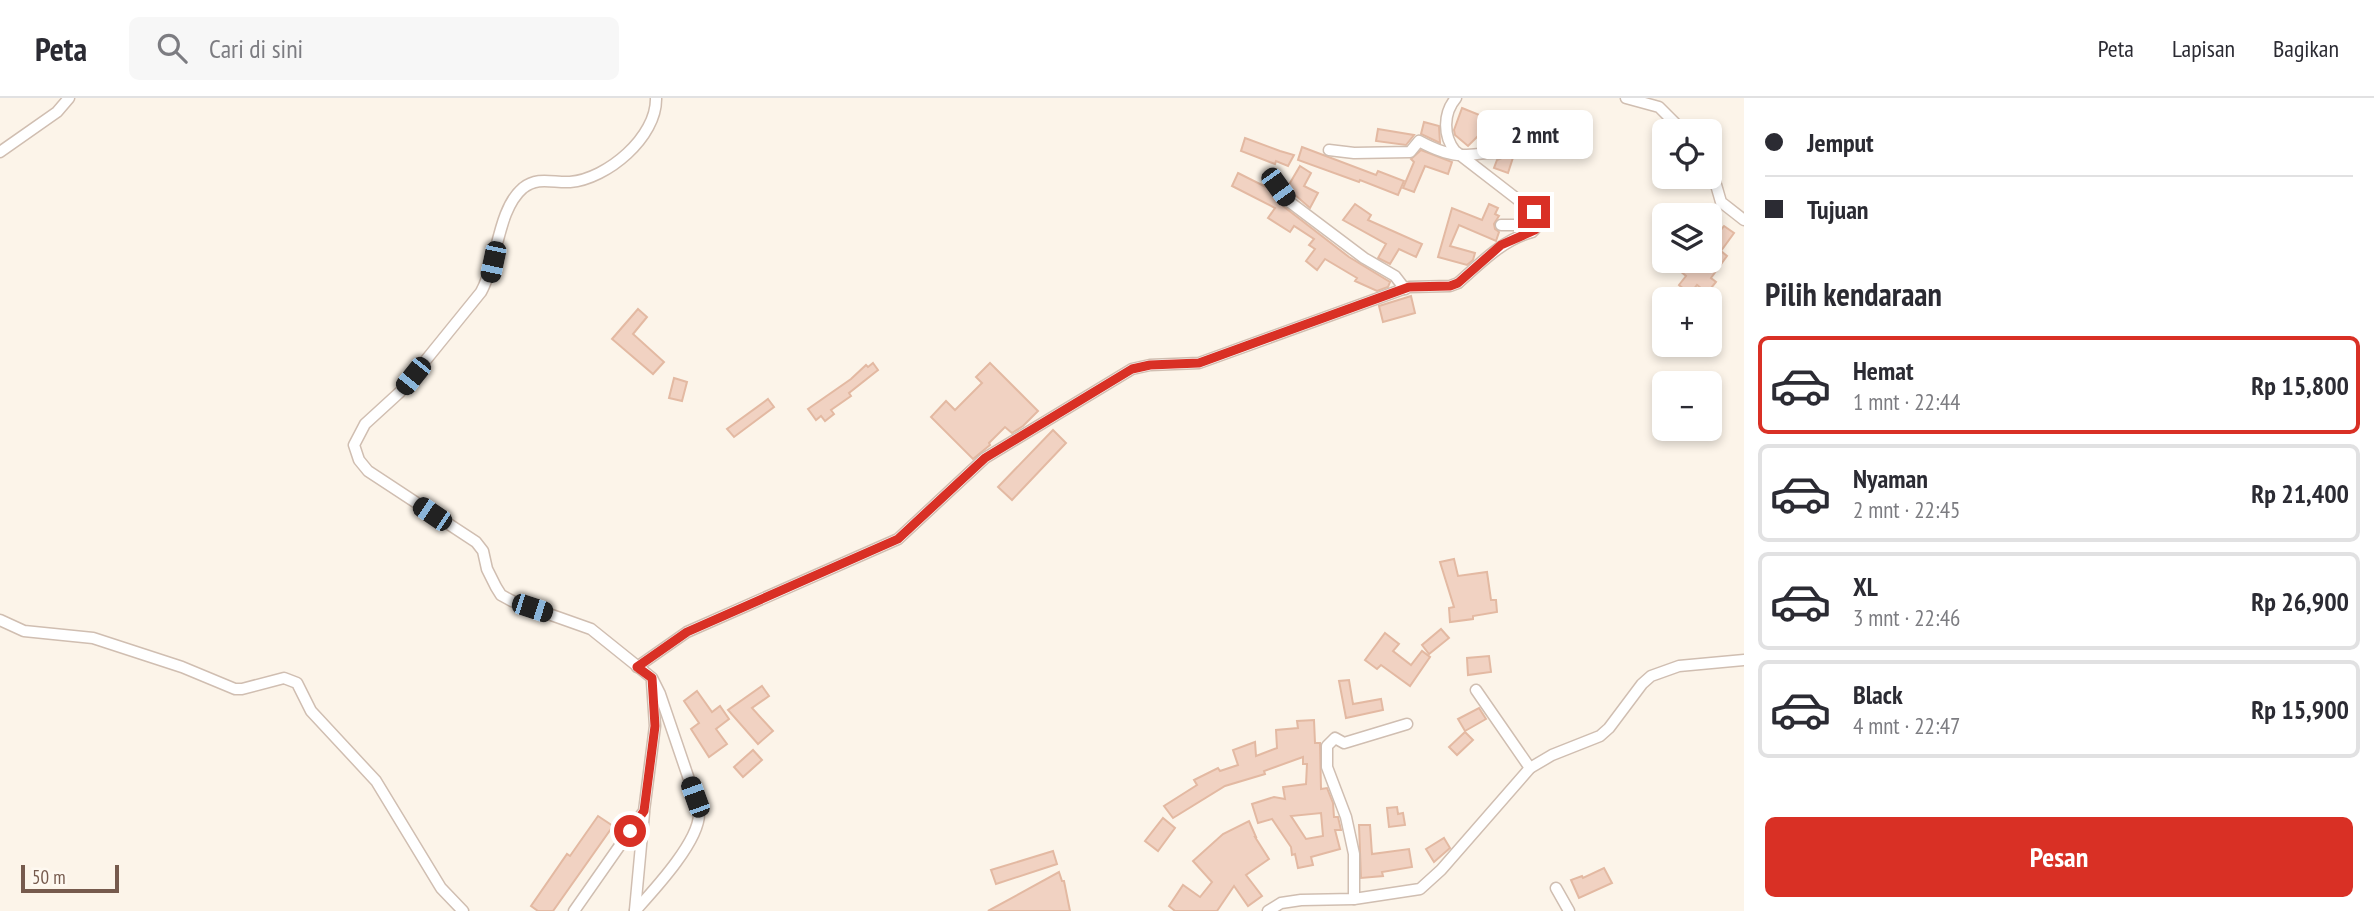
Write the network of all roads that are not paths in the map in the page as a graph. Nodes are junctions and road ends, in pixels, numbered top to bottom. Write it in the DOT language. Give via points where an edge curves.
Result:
graph roads {
  1 [pos="69,98"];
  2 [pos="656,98"];
  3 [pos="1456,98"];
  4 [pos="1626,98"];
  5 [pos="1671,119"];
  6 [pos="1329,150"];
  7 [pos="0,152"];
  8 [pos="1499,153"];
  9 [pos="1461,156"];
  10 [pos="1278,187"];
  11 [pos="1717,189"];
  12 [pos="1744,220"];
  13 [pos="1501,225"];
  14 [pos="1532,232"];
  15 [pos="1405,289"];
  16 [pos="0,620"];
  17 [pos="1744,660"];
  18 [pos="637,667"];
  19 [pos="652,678"];
  20 [pos="1476,690"];
  21 [pos="1407,724"];
  22 [pos="1530,768"];
  23 [pos="644,811"];
  24 [pos="1556,888"];
  25 [pos="1354,899"];
  26 [pos="463,911"];
  27 [pos="574,911"];
  28 [pos="635,911"];
  29 [pos="1268,911"];
  30 [pos="1569,911"];
  1 -- 7 [label="street" via="57,112"];
  2 -- 18 [label="street" via="650,125 618,160 588,178 538,180 516,195 481,292 400,392 365,424 354,444 368,471 480,546 502,595 591,629"];
  3 -- 9 [label="street" via="1448,112 1447,136"];
  4 -- 5 [label="street" via="1659,107"];
  6 -- 9 [label="street" via="1410,152 1419,141"];
  8 -- 9 [label="street"];
  9 -- 14 [label="street" via="1530,209 1537,223"];
  10 -- 15 [label="street" via="1287,200 1395,276"];
  11 -- 12 [label="street" via="1721,202"];
  13 -- 14 [label="street"];
  14 -- 15 [label="street" via="1501,245 1458,283"];
  15 -- 18 [label="street" via="1199,363 1132,369 985,458 898,539 687,632"];
  16 -- 26 [label="street" via="24,631 93,638 235,689 291,679 310,711 376,781 442,888"];
  17 -- 22 [label="street" via="1662,670 1642,684 1600,736"];
  18 -- 19 [label="street"];
  19 -- 23 [label="street" via="655,726"];
  19 -- 28 [label="street" via="699,814 687,845"];
  20 -- 22 [label="street"];
  21 -- 25 [label="street" via="1345,743 1335,738 1326,746 1326,767 1346,817 1354,854"];
  22 -- 25 [label="street" via="1420,888"];
  23 -- 27 [label="street"];
  23 -- 28 [label="street"];
  24 -- 30 [label="street"];
  25 -- 29 [label="street" via="1301,900"];
}
